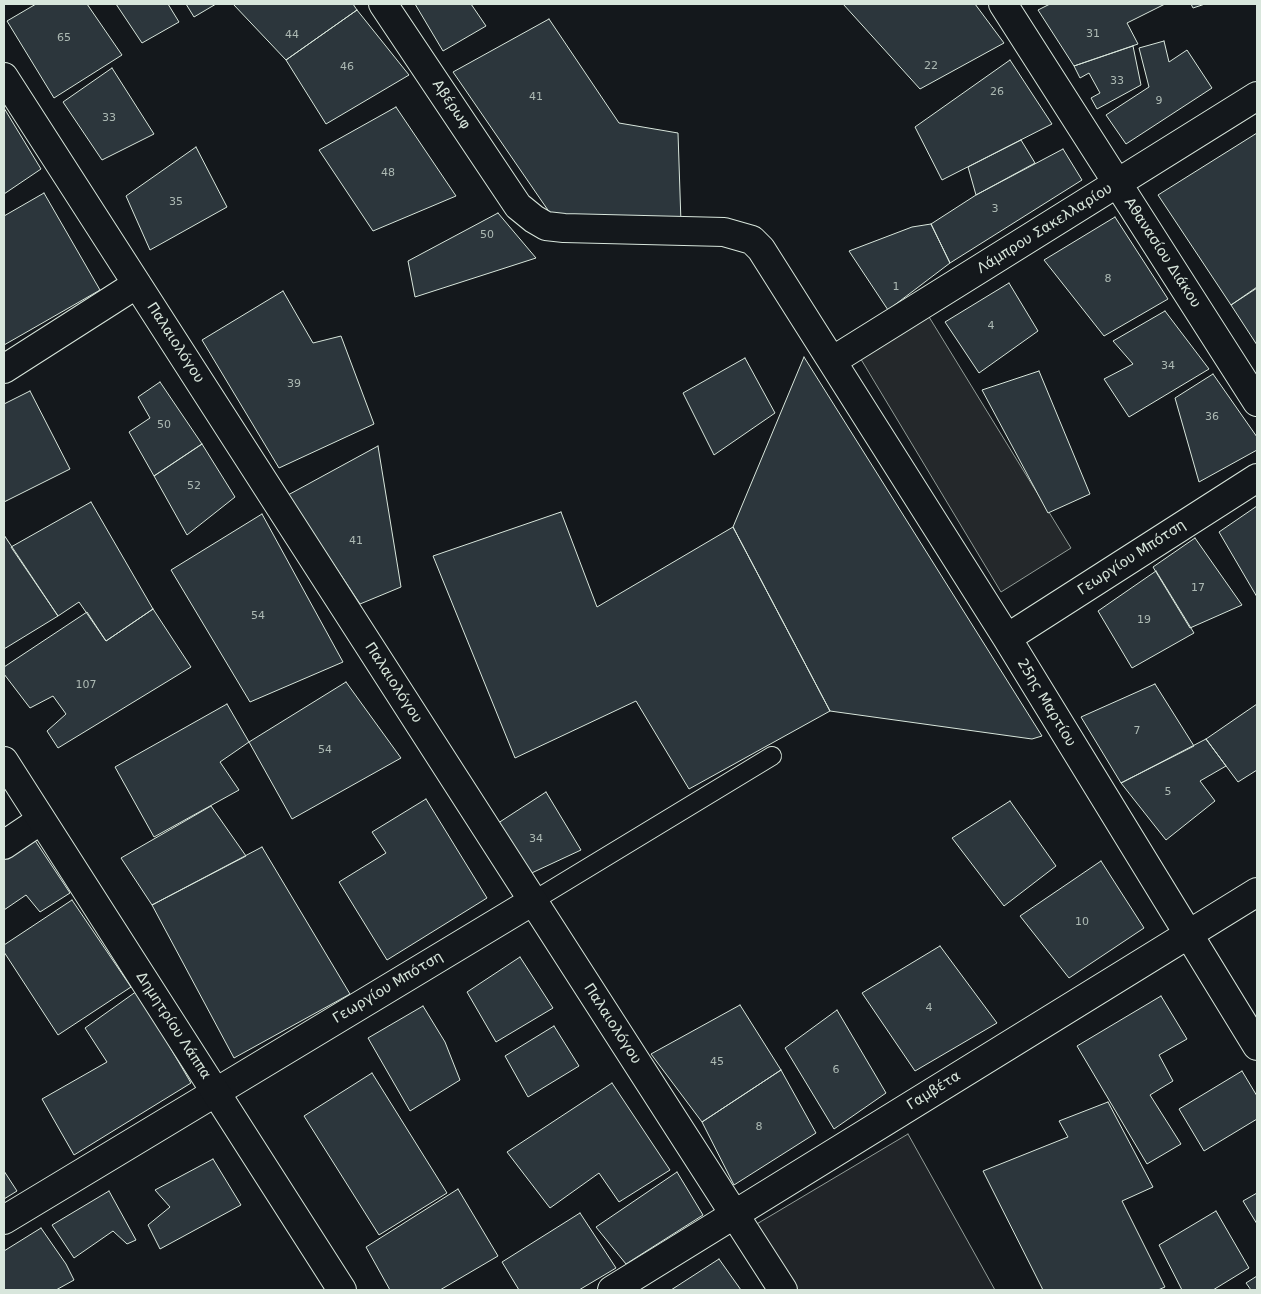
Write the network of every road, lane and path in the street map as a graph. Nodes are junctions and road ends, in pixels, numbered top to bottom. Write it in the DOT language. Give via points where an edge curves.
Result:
graph roads {
  1 [pos="383,4"];
  2 [pos="1003,4"];
  3 [pos="4,76"];
  4 [pos="1257,96"];
  5 [pos="1118,184"];
  6 [pos="518,206"];
  7 [pos="137,284"];
  8 [pos="832,361"];
  9 [pos="4,369"];
  10 [pos="1257,402"];
  11 [pos="1257,478"];
  12 [pos="1006,638"];
  13 [pos="772,756"];
  14 [pos="4,761"];
  15 [pos="41,820"];
  16 [pos="4,845"];
  17 [pos="1257,892"];
  18 [pos="533,901"];
  19 [pos="1187,935"];
  20 [pos="1257,1046"];
  21 [pos="216,1092"];
  22 [pos="734,1214"];
  23 [pos="4,1220"];
  24 [pos="342,1290"];
  25 [pos="612,1290"];
  26 [pos="783,1290"];
  1 -- 6 [label="street, Αβέρωφ"];
  2 -- 5 [label="street, Αθανασίου Διάκου"];
  3 -- 7 [label="street, Παλαιολόγου"];
  4 -- 5 [label="street, Λάμπρου Σακελλαρίου"];
  5 -- 8 [label="street, Λάμπρου Σακελλαρίου"];
  5 -- 10 [label="street, Αθανασίου Διάκου"];
  6 -- 8 [label="street, 25ης Μαρτίου" via="546,226 724,232 752,240 761,249"];
  7 -- 9 [label="street"];
  7 -- 18 [label="street, Παλαιολόγου"];
  8 -- 12 [label="street, 25ης Μαρτίου"];
  11 -- 12 [label="street, Γεωργίου Μπότση"];
  12 -- 19 [label="street, 25ης Μαρτίου"];
  13 -- 18 [label="lane, Γεωργίου Μπότση"];
  14 -- 15 [label="street, Δημητρίου Λάππα"];
  15 -- 16 [label="street"];
  15 -- 21 [label="street, Δημητρίου Λάππα"];
  17 -- 19 [label="street, Γαμβέτα"];
  18 -- 21 [label="street, Γεωργίου Μπότση"];
  18 -- 22 [label="street, Παλαιολόγου"];
  19 -- 20 [label="street, 25ης Μαρτίου"];
  19 -- 22 [label="street, Γαμβέτα"];
  21 -- 23 [label="street, Γεωργίου Μπότση"];
  21 -- 24 [label="street, Δημητρίου Λάππα"];
  22 -- 25 [label="street, Γαμβέτα"];
  22 -- 26 [label="street, Παλαιολόγου"];
}
